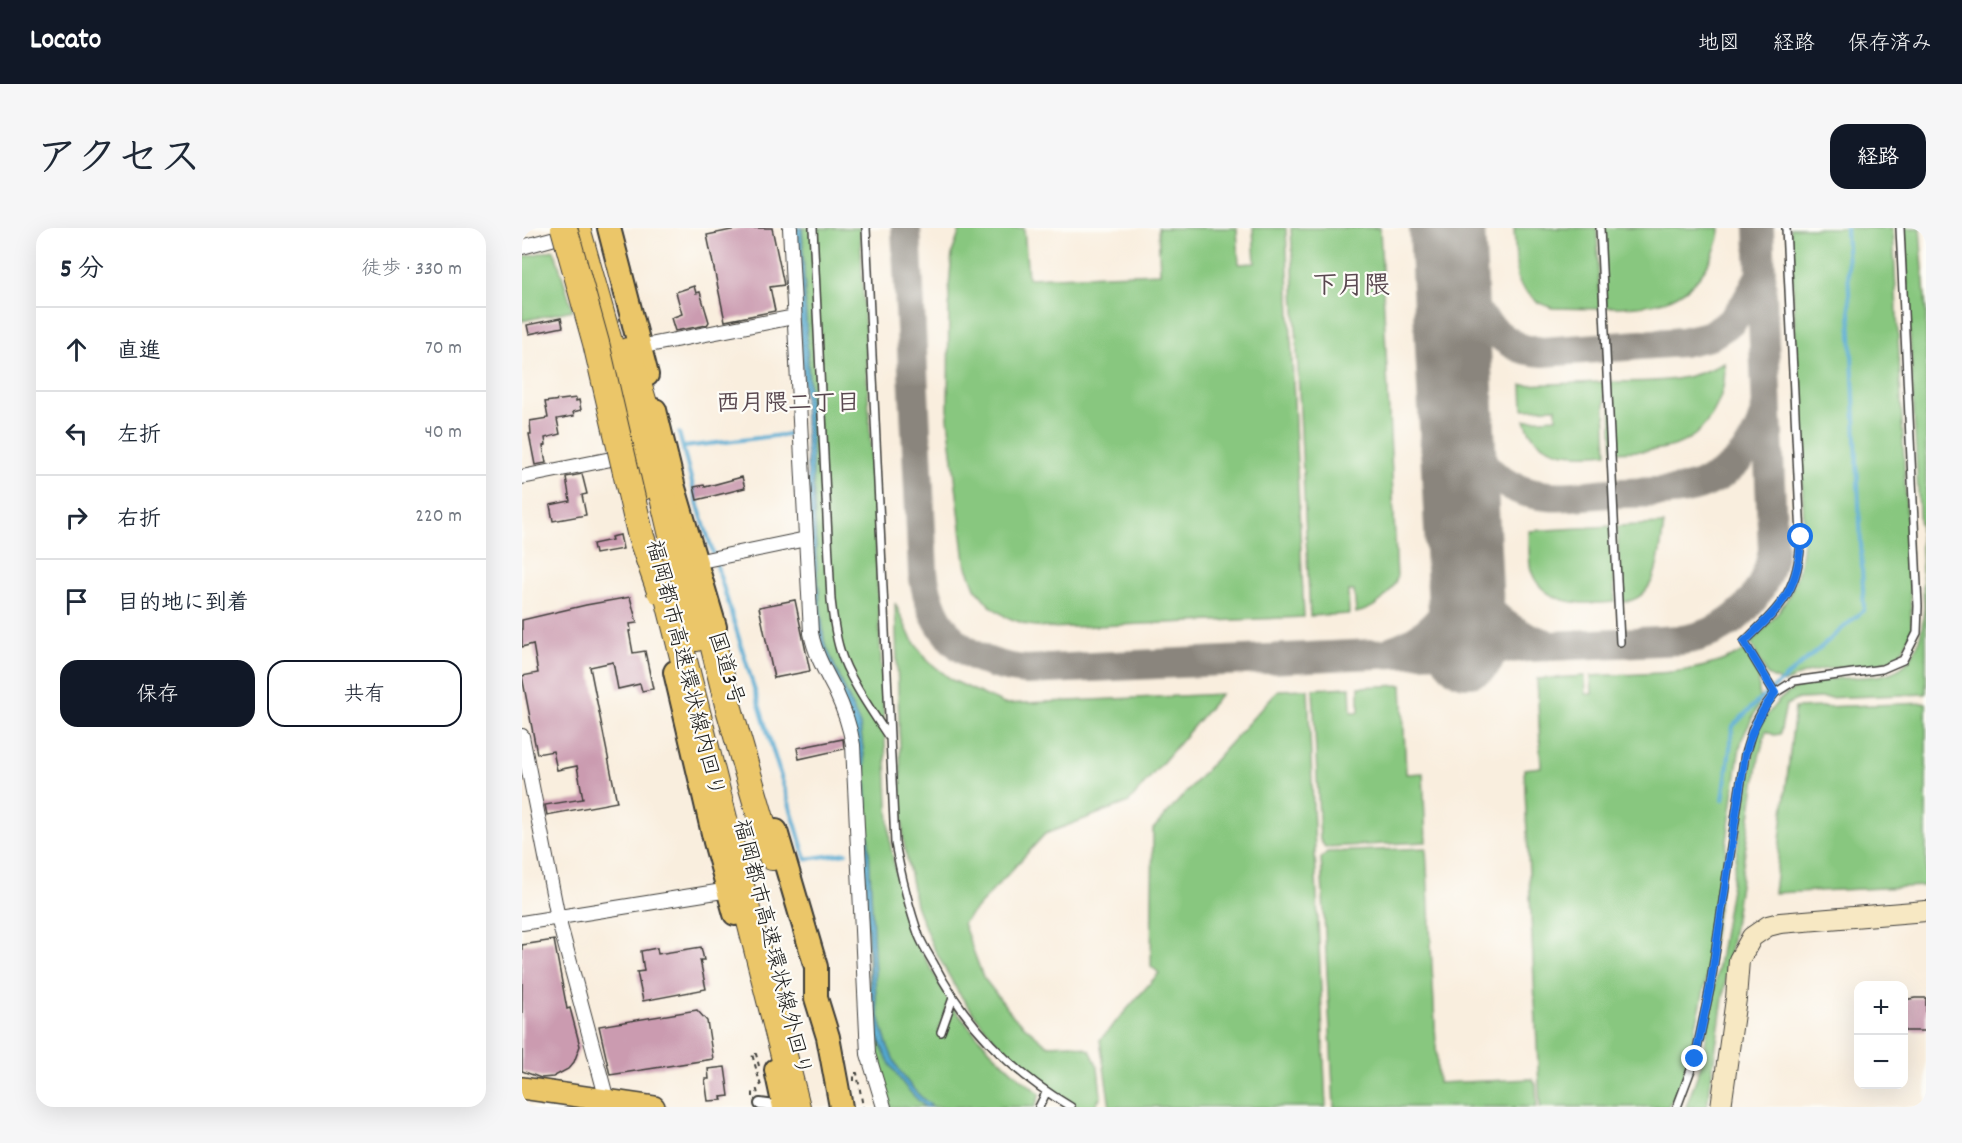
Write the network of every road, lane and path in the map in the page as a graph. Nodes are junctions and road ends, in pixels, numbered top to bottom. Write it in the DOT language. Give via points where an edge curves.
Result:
graph roads {
  1 [pos="609,228"];
  2 [pos="790,228"];
  3 [pos="813,228"];
  4 [pos="866,228"];
  5 [pos="1600,228"];
  6 [pos="1786,228"];
  7 [pos="1899,228"];
  8 [pos="575,229"];
  9 [pos="522,247"];
  10 [pos="794,317"];
  11 [pos="634,349"];
  12 [pos="616,458"];
  13 [pos="522,477"];
  14 [pos="806,539"];
  15 [pos="696,562"];
  16 [pos="1620,642"];
  17 [pos="1775,693"];
  18 [pos="522,736"];
  19 [pos="890,738"];
  20 [pos="772,857"];
  21 [pos="729,878"];
  22 [pos="1926,911"];
  23 [pos="558,918"];
  24 [pos="522,923"];
  25 [pos="816,998"];
  26 [pos="953,998"];
  27 [pos="941,1032"];
  28 [pos="522,1088"];
  29 [pos="1046,1093"];
  30 [pos="522,1100"];
  31 [pos="607,1100"];
  32 [pos="848,1101"];
  33 [pos="760,1104"];
  34 [pos="566,1107"];
  35 [pos="654,1107"];
  36 [pos="783,1107"];
  37 [pos="797,1107"];
  38 [pos="813,1107"];
  39 [pos="862,1107"];
  40 [pos="884,1107"];
  41 [pos="1040,1107"];
  42 [pos="1071,1107"];
  43 [pos="1677,1107"];
  44 [pos="1721,1107"];
  1 -- 11 [label="highway, 国道3号"];
  2 -- 10 [label="street"];
  3 -- 19 [label="lane" via="834,626 840,653"];
  4 -- 19 [label="lane"];
  5 -- 16 [label="lane"];
  6 -- 17 [label="lane" via="1800,561 1785,598 1744,642"];
  7 -- 17 [label="lane" via="1917,633 1903,660 1882,669 1794,681"];
  8 -- 9 [label="street"];
  8 -- 11 [label="highway, 福岡都市高速環状線外回り"];
  8 -- 12 [label="highway"];
  8 -- 21 [label="highway, bridge" via="599,359 641,537 697,713"];
  8 -- 37 [label="highway, 福岡都市高速環状線内回り" via="613,356 671,613"];
  10 -- 11 [label="street"];
  10 -- 14 [label="street"];
  11 -- 15 [label="highway, 国道3号"];
  11 -- 20 [label="highway"];
  11 -- 38 [label="highway, 福岡都市高速環状線外回り" via="689,609"];
  12 -- 13 [label="street"];
  12 -- 21 [label="highway" via="649,562 715,842"];
  14 -- 15 [label="street"];
  14 -- 40 [label="street" via="814,650 835,691 853,745 868,1054"];
  15 -- 25 [label="highway, 国道3号" via="816,967"];
  17 -- 43 [label="lane" via="1753,728 1747,747 1710,988 1695,1059"];
  18 -- 23 [label="street"];
  19 -- 26 [label="lane" via="895,843 905,891 920,938"];
  20 -- 25 [label="highway" via="786,912"];
  21 -- 23 [label="street"];
  21 -- 36 [label="highway" via="757,968"];
  22 -- 44 [label="main road" via="1780,923 1752,937 1739,960"];
  23 -- 24 [label="street"];
  23 -- 31 [label="street"];
  25 -- 32 [label="highway, 国道3号"];
  26 -- 27 [label="lane"];
  26 -- 29 [label="lane" via="968,1021"];
  28 -- 31 [label="main road"];
  29 -- 41 [label="lane"];
  29 -- 42 [label="lane"];
  30 -- 34 [label="main road"];
  31 -- 35 [label="main road"];
  32 -- 39 [label="path" via="857,1073"];
  33 -- 36 [label="street"];
}
